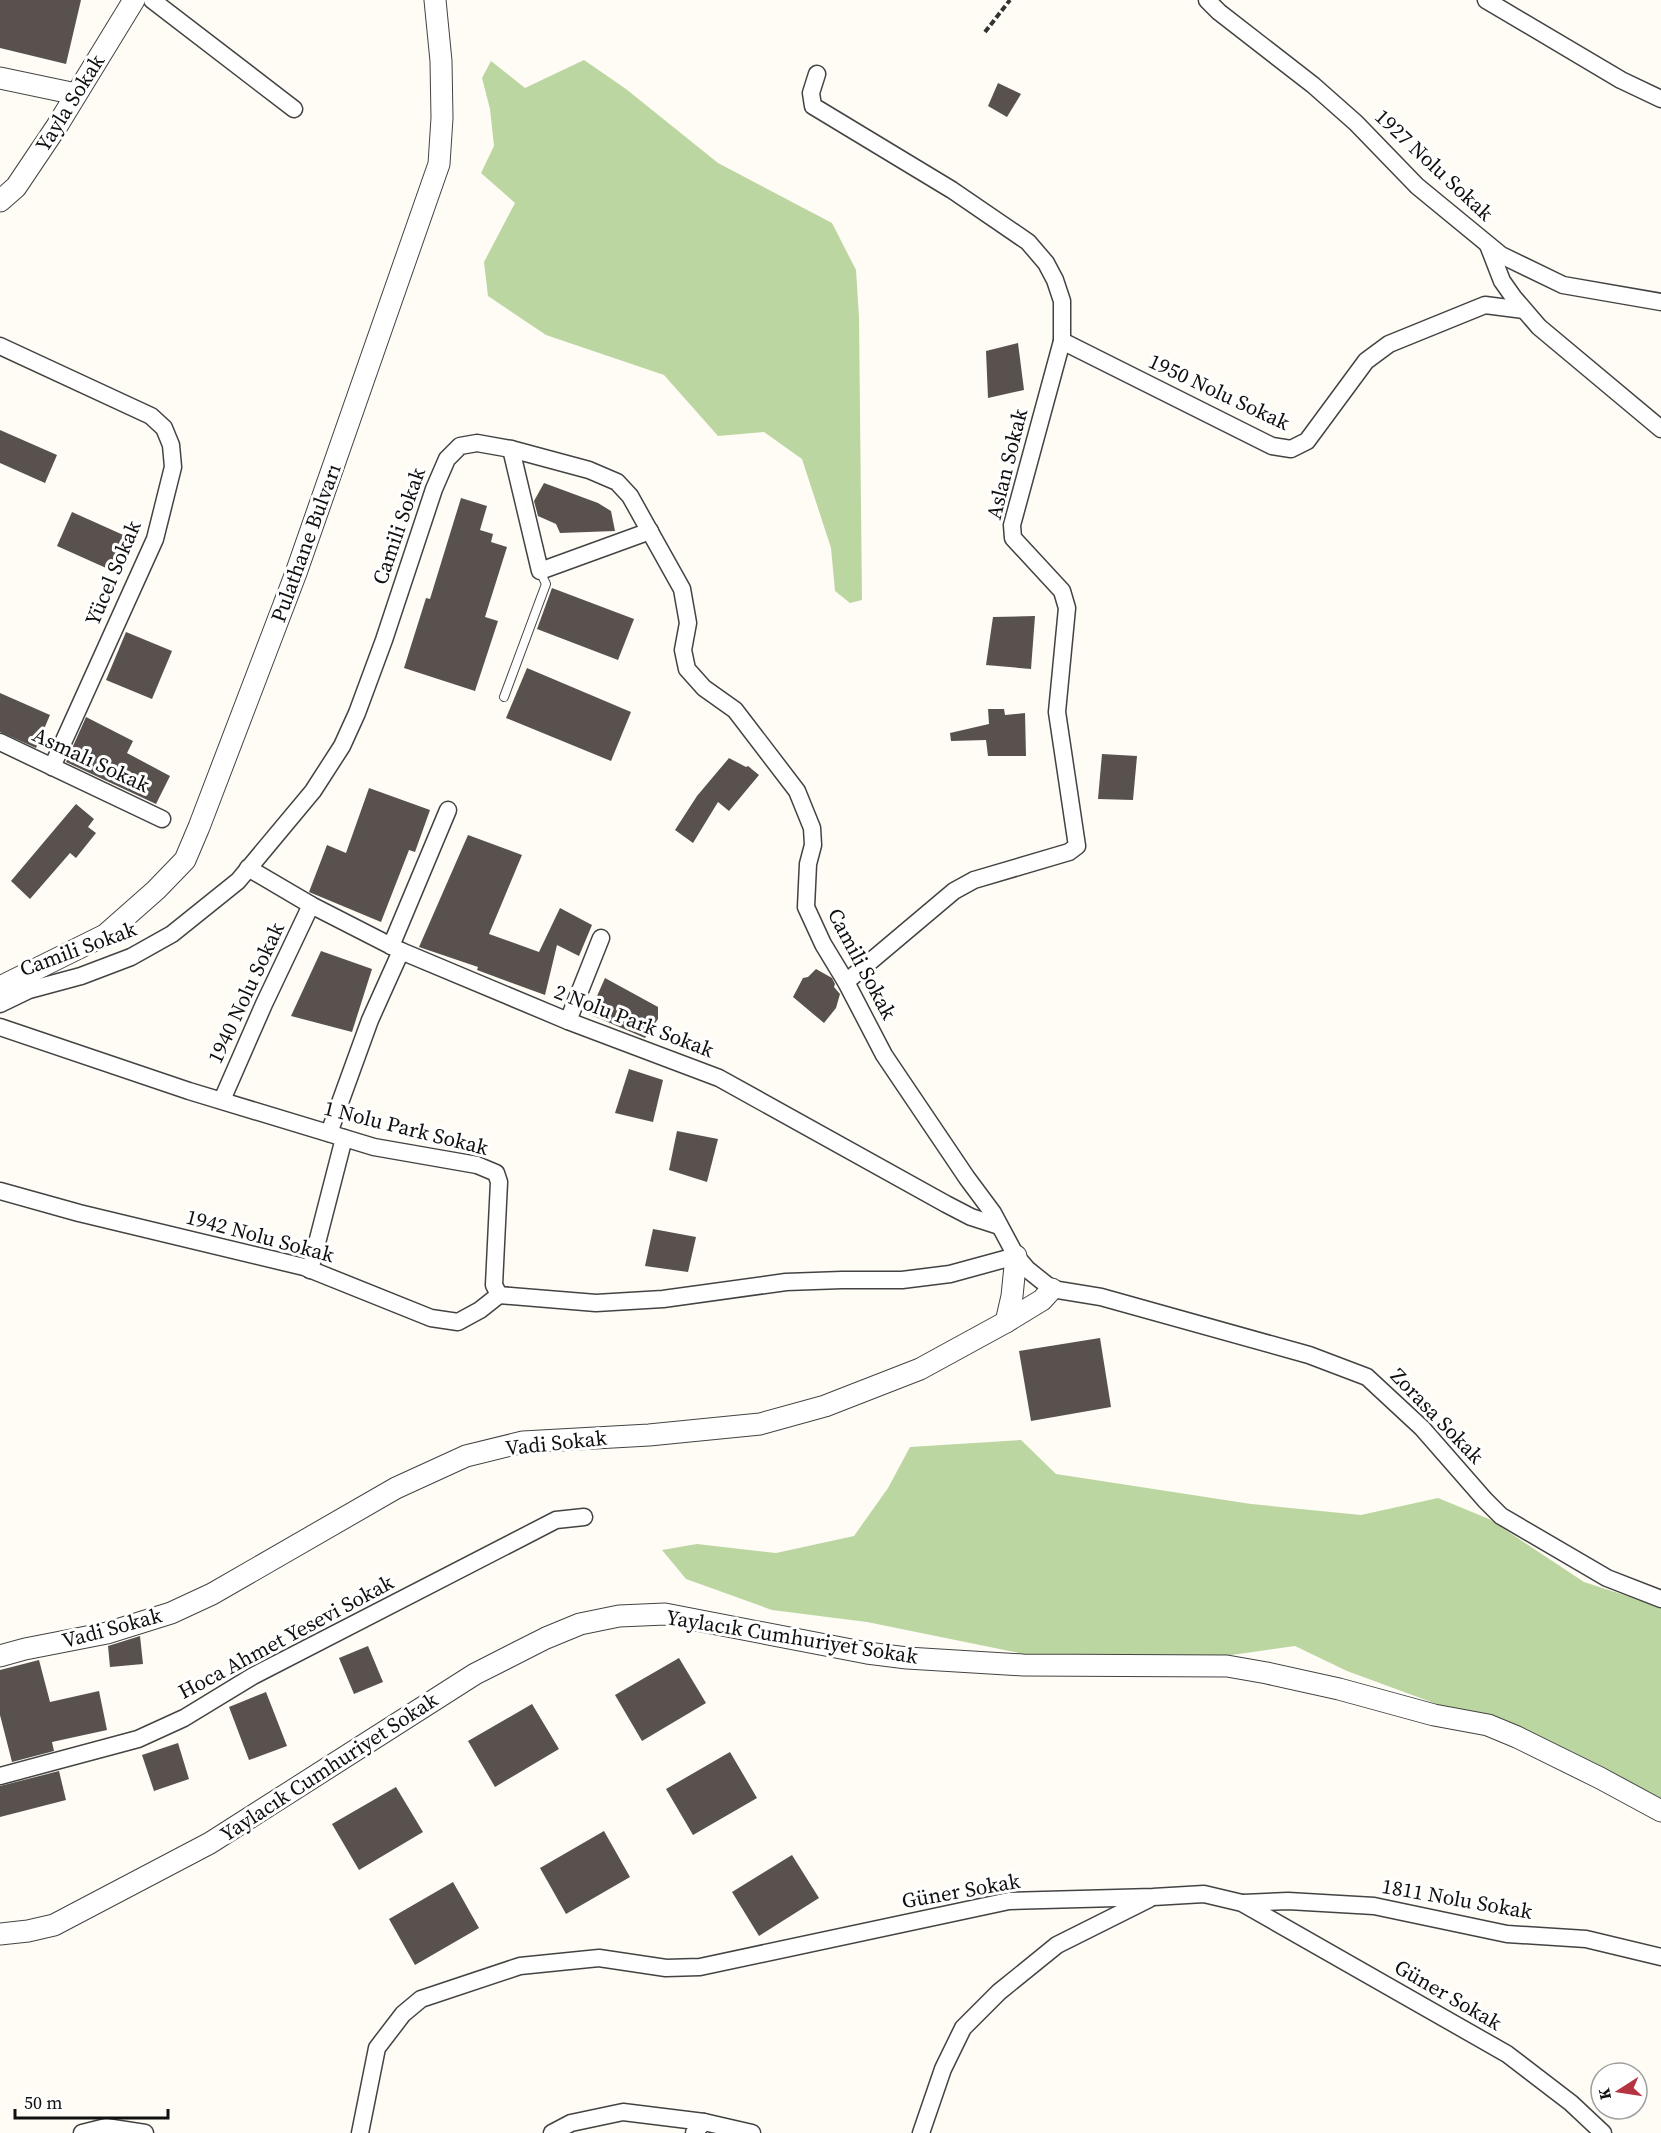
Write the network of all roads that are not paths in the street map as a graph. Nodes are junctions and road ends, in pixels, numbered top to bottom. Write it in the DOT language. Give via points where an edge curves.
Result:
graph roads {
  1 [pos="134,0"];
  2 [pos="152,0"];
  3 [pos="435,0"];
  4 [pos="1207,0"];
  5 [pos="1486,0"];
  6 [pos="817,74"];
  7 [pos="0,78"];
  8 [pos="76,94"];
  9 [pos="1661,99"];
  10 [pos="294,109"];
  11 [pos="0,201"];
  12 [pos="1487,244"];
  13 [pos="1661,302"];
  14 [pos="1524,310"];
  15 [pos="1062,341"];
  16 [pos="0,346"];
  17 [pos="1661,429"];
  18 [pos="511,449"];
  19 [pos="650,531"];
  20 [pos="540,571"];
  21 [pos="504,698"];
  22 [pos="0,742"];
  23 [pos="52,767"];
  24 [pos="448,810"];
  25 [pos="162,819"];
  26 [pos="248,868"];
  27 [pos="311,905"];
  28 [pos="601,939"];
  29 [pos="396,948"];
  30 [pos="846,982"];
  31 [pos="0,987"];
  32 [pos="0,1004"];
  33 [pos="568,1021"];
  34 [pos="0,1027"];
  35 [pos="222,1100"];
  36 [pos="337,1135"];
  37 [pos="0,1191"];
  38 [pos="999,1226"];
  39 [pos="1016,1256"];
  40 [pos="310,1270"];
  41 [pos="1052,1289"];
  42 [pos="499,1295"];
  43 [pos="1006,1322"];
  44 [pos="584,1517"];
  45 [pos="1661,1599"];
  46 [pos="0,1656"];
  47 [pos="0,1776"];
  48 [pos="1661,1811"];
  49 [pos="1153,1897"];
  50 [pos="1242,1903"];
  51 [pos="0,1934"];
  52 [pos="1661,1957"];
  53 [pos="699,2127"];
  54 [pos="82,2133"];
  55 [pos="145,2133"];
  56 [pos="360,2133"];
  57 [pos="552,2133"];
  58 [pos="752,2133"];
  59 [pos="921,2133"];
  60 [pos="1603,2133"];
  1 -- 8 [label="street, Yayla Sokak"];
  2 -- 10 [label="street"];
  3 -- 31 [label="street, Pulathane Bulvarı" via="441,72 439,164 296,573 200,827 185,860 105,935"];
  4 -- 12 [label="street, 1927 Nolu Sokak" via="1339,108 1417,186"];
  5 -- 9 [label="street" via="1621,80"];
  6 -- 15 [label="street, Aslan Sokak" via="811,93 813,106 952,190 1028,242 1047,263 1055,280 1062,301"];
  7 -- 8 [label="street"];
  8 -- 11 [label="street, Yayla Sokak" via="16,187"];
  12 -- 13 [label="street, 1927 Nolu Sokak" via="1501,255 1563,285"];
  12 -- 14 [label="street" via="1502,280"];
  14 -- 15 [label="street, 1950 Nolu Sokak" via="1485,305 1389,344 1366,361 1307,441 1291,449 1272,446"];
  14 -- 17 [label="street"];
  15 -- 30 [label="street, Aslan Sokak" via="1012,525 1013,538 1062,591 1067,608 1057,712 1077,846 1069,852 974,880 954,891"];
  16 -- 23 [label="street, Yücel Sokak" via="151,416 164,428 171,445 173,467 155,539"];
  18 -- 19 [label="street, Camili Sokak" via="589,470 616,482 630,496"];
  18 -- 20 [label="street"];
  18 -- 26 [label="street, Camili Sokak" via="477,443 460,446 447,459 384,640 342,746 313,791"];
  19 -- 20 [label="street"];
  19 -- 30 [label="street, Camili Sokak" via="681,589 688,623 683,650 687,669 704,688 735,710 797,791 812,828 806,907"];
  20 -- 21 [label="lane" via="546,584"];
  22 -- 23 [label="street, Asmalı Sokak"];
  23 -- 25 [label="street, Asmalı Sokak"];
  24 -- 29 [label="street"];
  26 -- 27 [label="street, 2 Nolu Park Sokak"];
  26 -- 32 [label="street, Camili Sokak" via="172,934 131,957 28,990"];
  27 -- 29 [label="street, 2 Nolu Park Sokak"];
  27 -- 35 [label="street, 1940 Nolu Sokak"];
  28 -- 33 [label="street"];
  29 -- 33 [label="street, 2 Nolu Park Sokak"];
  29 -- 36 [label="street" via="370,1020"];
  30 -- 38 [label="street, Camili Sokak" via="884,1055"];
  33 -- 38 [label="street, 2 Nolu Park Sokak" via="718,1078 946,1204"];
  34 -- 35 [label="street, 1 Nolu Park Sokak"];
  35 -- 36 [label="street, 1 Nolu Park Sokak"];
  36 -- 40 [label="street"];
  36 -- 42 [label="street, 1 Nolu Park Sokak" via="374,1146 477,1165 496,1173 499,1182 494,1285"];
  37 -- 40 [label="street, 1942 Nolu Sokak"];
  38 -- 39 [label="street, Camili Sokak"];
  39 -- 41 [label="street, Camili Sokak"];
  39 -- 42 [label="street" via="950,1274 902,1280 786,1282 663,1299 596,1303"];
  39 -- 43 [label="street"];
  40 -- 42 [label="street, 1942 Nolu Sokak" via="432,1318 449,1321 458,1322"];
  41 -- 43 [label="street, Vadi Sokak" via="1042,1300"];
  41 -- 45 [label="street, Zorasa Sokak" via="1101,1297 1309,1355 1367,1377 1422,1428 1501,1516 1607,1578"];
  43 -- 46 [label="street, Vadi Sokak" via="920,1369 825,1406 760,1424 523,1442 466,1456 396,1488 212,1594 171,1612 107,1633"];
  44 -- 47 [label="street, Hoca Ahmet Yesevi Sokak" via="556,1520 138,1739"];
  48 -- 51 [label="street, Yaylacık Cumhuriyet Sokak" via="1488,1725 1227,1666 1023,1665 907,1658 665,1614 619,1616 580,1624 476,1674 210,1843 54,1925"];
  49 -- 50 [label="street, Güner Sokak" via="1204,1894"];
  49 -- 56 [label="street, Güner Sokak" via="1009,1901 700,1967 666,1968 599,1958 520,1966 421,1999 403,2014 376,2048"];
  49 -- 59 [label="street" via="1057,1945 999,1992 963,2028 943,2069"];
  50 -- 52 [label="street, 1811 Nolu Sokak" via="1288,1901 1374,1906 1507,1934 1586,1939"];
  50 -- 60 [label="street, Güner Sokak" via="1507,2054"];
  53 -- 57 [label="street" via="623,2112 571,2123"];
  53 -- 58 [label="street"];
  54 -- 55 [label="street" via="106,2127"];
}
